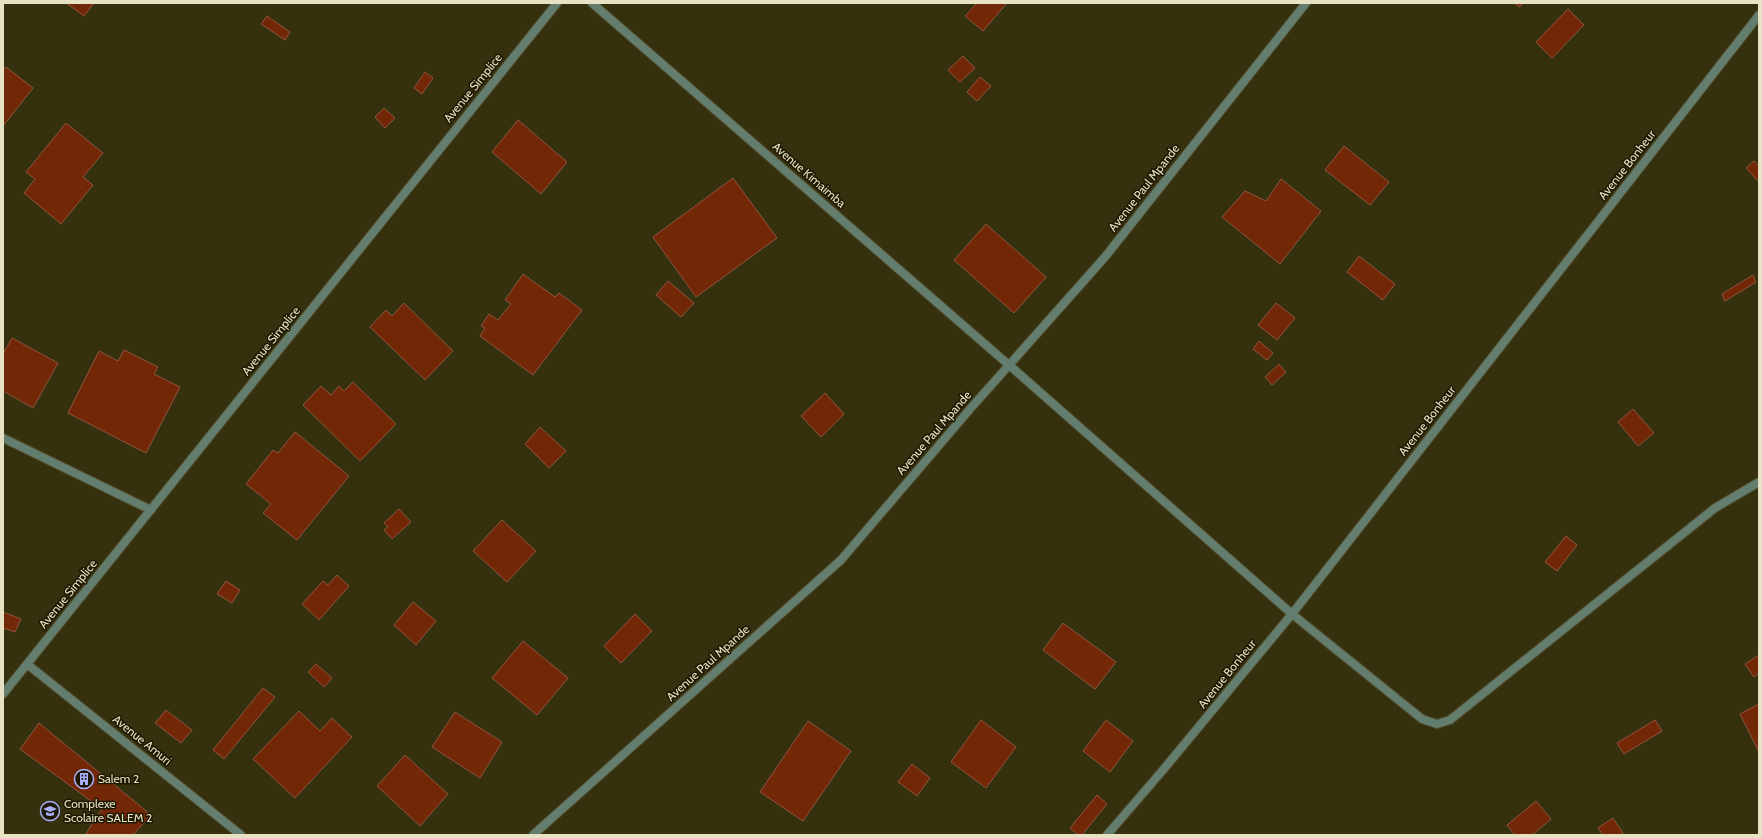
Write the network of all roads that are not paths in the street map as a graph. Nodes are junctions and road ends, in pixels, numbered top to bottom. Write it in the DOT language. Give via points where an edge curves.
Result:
graph roads {
  1 [pos="557,3"];
  2 [pos="592,3"];
  3 [pos="1306,3"];
  4 [pos="1759,15"];
  5 [pos="1009,365"];
  6 [pos="3,438"];
  7 [pos="1759,482"];
  8 [pos="150,510"];
  9 [pos="1292,614"];
  10 [pos="27,664"];
  11 [pos="3,694"];
  12 [pos="241,835"];
  13 [pos="533,835"];
  14 [pos="1107,835"];
  1 -- 8 [label="street, Avenue Simplice"];
  2 -- 5 [label="street, Avenue Kimaimba"];
  3 -- 5 [label="street, Avenue Paul Mpande" via="1105,257"];
  4 -- 9 [label="street, Avenue Bonheur"];
  5 -- 9 [label="street, Avenue Kimaimba"];
  5 -- 13 [label="street, Avenue Paul Mpande" via="841,560"];
  6 -- 8 [label="street"];
  7 -- 9 [label="street, Avenue Kimaimba" via="1714,508 1450,720 1437,724 1422,719"];
  8 -- 10 [label="street, Avenue Simplice"];
  9 -- 14 [label="street, Avenue Bonheur"];
  10 -- 11 [label="street, Avenue Simplice"];
  10 -- 12 [label="street, Avenue Amuri"];
}
